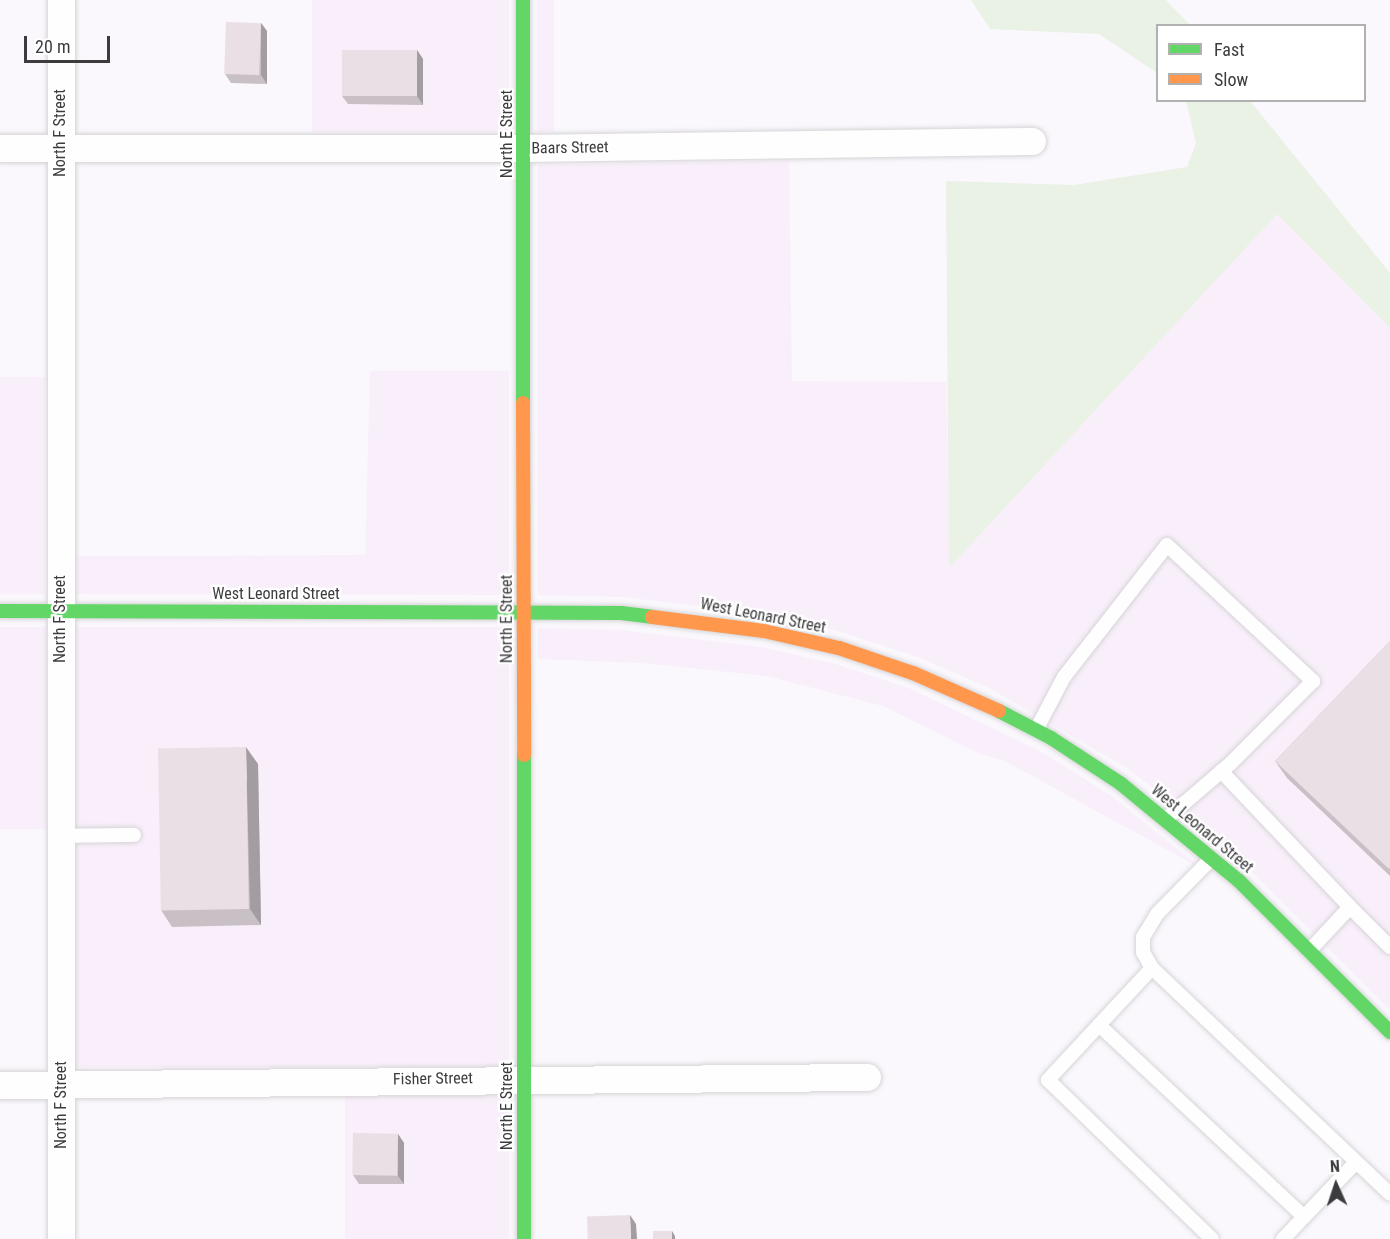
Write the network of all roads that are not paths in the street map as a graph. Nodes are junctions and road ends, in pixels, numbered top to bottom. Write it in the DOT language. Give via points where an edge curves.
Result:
graph roads {
  1 [pos="61,0"];
  2 [pos="523,0"];
  3 [pos="1032,141"];
  4 [pos="0,148"];
  5 [pos="59,148"];
  6 [pos="523,148"];
  7 [pos="60,610"];
  8 [pos="0,611"];
  9 [pos="523,611"];
  10 [pos="1035,730"];
  11 [pos="1221,771"];
  12 [pos="1167,818"];
  13 [pos="134,835"];
  14 [pos="60,836"];
  15 [pos="1212,857"];
  16 [pos="1350,907"];
  17 [pos="1390,947"];
  18 [pos="1309,951"];
  19 [pos="1152,968"];
  20 [pos="1100,1025"];
  21 [pos="1390,1032"];
  22 [pos="867,1077"];
  23 [pos="523,1078"];
  24 [pos="60,1084"];
  25 [pos="0,1085"];
  26 [pos="1356,1162"];
  27 [pos="1390,1194"];
  28 [pos="1304,1217"];
  29 [pos="61,1239"];
  30 [pos="524,1239"];
  31 [pos="1212,1239"];
  32 [pos="1283,1239"];
  1 -- 5 [label="street, North F Street"];
  2 -- 6 [label="street, North E Street"];
  3 -- 6 [label="street, Baars Street"];
  4 -- 5 [label="street, Baars Street"];
  5 -- 6 [label="street, Baars Street"];
  5 -- 7 [label="street, North F Street"];
  6 -- 9 [label="street, North E Street"];
  7 -- 8 [label="street, West Leonard Street"];
  7 -- 9 [label="street, West Leonard Street"];
  7 -- 14 [label="street, North F Street"];
  9 -- 10 [label="street, West Leonard Street" via="621,613 765,630 839,648 913,673"];
  9 -- 23 [label="street, North E Street"];
  10 -- 11 [label="lane" via="1064,677 1167,545 1313,681"];
  10 -- 12 [label="street, West Leonard Street" via="1120,783"];
  11 -- 12 [label="lane"];
  11 -- 16 [label="lane"];
  12 -- 15 [label="street, West Leonard Street"];
  13 -- 14 [label="lane"];
  14 -- 24 [label="street, North F Street"];
  15 -- 18 [label="street, West Leonard Street"];
  15 -- 19 [label="lane" via="1156,914 1143,937 1143,952"];
  16 -- 17 [label="lane"];
  16 -- 18 [label="lane"];
  18 -- 21 [label="street, West Leonard Street"];
  19 -- 20 [label="lane"];
  19 -- 26 [label="lane"];
  20 -- 28 [label="lane"];
  20 -- 31 [label="lane" via="1048,1080"];
  22 -- 23 [label="street, Fisher Street"];
  23 -- 24 [label="street, Fisher Street"];
  23 -- 30 [label="street, North E Street"];
  24 -- 25 [label="street, Fisher Street"];
  24 -- 29 [label="street, North F Street"];
  26 -- 27 [label="lane"];
  26 -- 28 [label="lane"];
  28 -- 32 [label="lane"];
}
